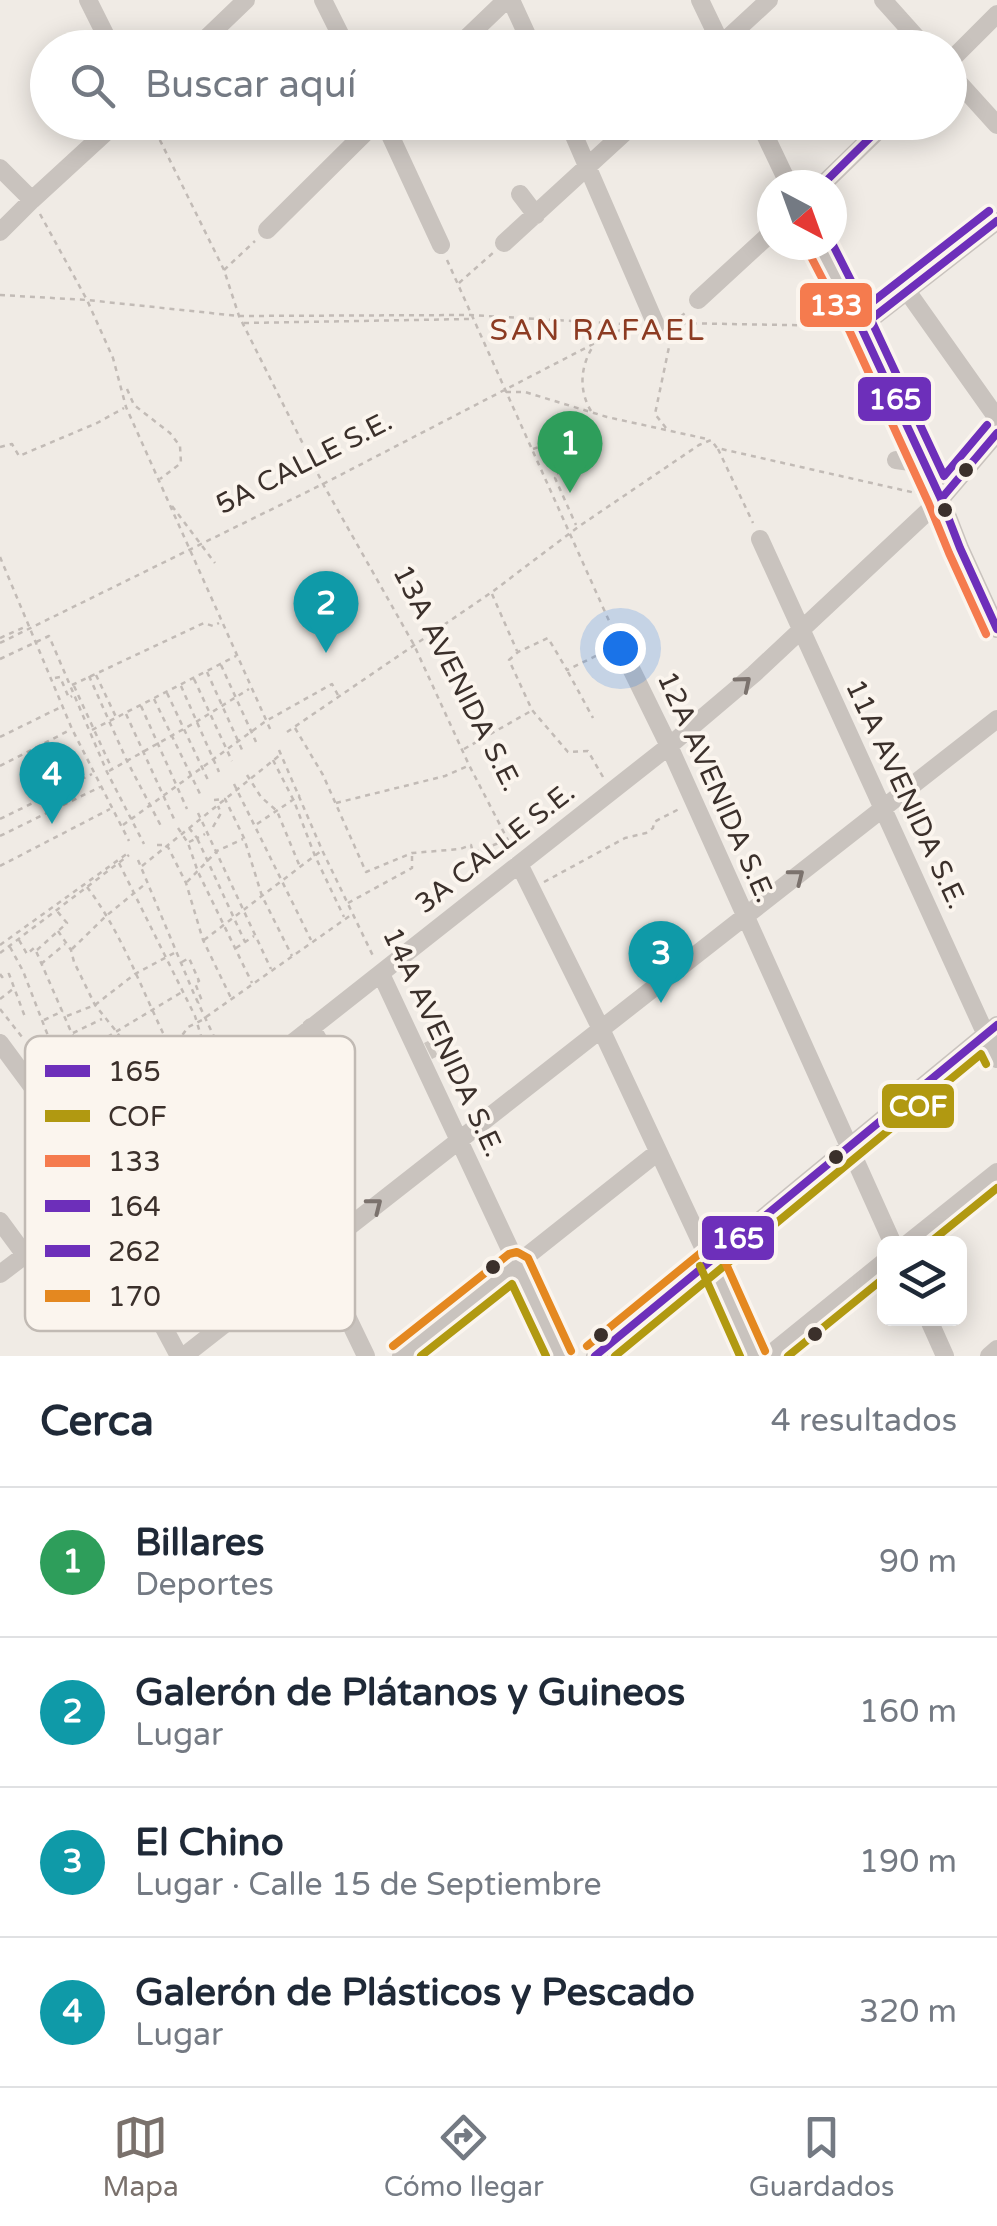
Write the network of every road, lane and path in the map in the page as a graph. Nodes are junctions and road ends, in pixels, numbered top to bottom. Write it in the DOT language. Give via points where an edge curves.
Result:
graph roads {
  1 [pos="88,0"];
  2 [pos="246,0"];
  3 [pos="323,0"];
  4 [pos="509,0"];
  5 [pos="700,0"];
  6 [pos="768,0"];
  7 [pos="884,0"];
  8 [pos="997,14"];
  9 [pos="103,30"];
  10 [pos="215,30"];
  11 [pos="338,30"];
  12 [pos="476,30"];
  13 [pos="524,30"];
  14 [pos="713,30"];
  15 [pos="737,30"];
  16 [pos="910,30"];
  17 [pos="967,45"];
  18 [pos="967,92"];
  19 [pos="997,125"];
  20 [pos="97,140"];
  21 [pos="159,140"];
  22 [pos="358,140"];
  23 [pos="392,140"];
  24 [pos="576,140"];
  25 [pos="617,140"];
  26 [pos="768,140"];
  27 [pos="868,140"];
  28 [pos="589,167"];
  29 [pos="0,168"];
  30 [pos="782,170"];
  31 [pos="837,170"];
  32 [pos="520,194"];
  33 [pos="32,200"];
  34 [pos="536,215"];
  35 [pos="997,221"];
  36 [pos="267,230"];
  37 [pos="0,232"];
  38 [pos="504,242"];
  39 [pos="440,244"];
  40 [pos="757,246"];
  41 [pos="827,260"];
  42 [pos="224,270"];
  43 [pos="458,284"];
  44 [pos="907,291"];
  45 [pos="0,295"];
  46 [pos="87,300"];
  47 [pos="698,300"];
  48 [pos="239,316"];
  49 [pos="471,317"];
  50 [pos="242,323"];
  51 [pos="665,324"];
  52 [pos="629,326"];
  53 [pos="861,326"];
  54 [pos="593,346"];
  55 [pos="127,389"];
  56 [pos="505,392"];
  57 [pos="126,407"];
  58 [pos="592,412"];
  59 [pos="997,418"];
  60 [pos="667,430"];
  61 [pos="997,434"];
  62 [pos="711,440"];
  63 [pos="0,447"];
  64 [pos="717,448"];
  65 [pos="532,449"];
  66 [pos="896,460"];
  67 [pos="925,464"];
  68 [pos="158,480"];
  69 [pos="323,484"];
  70 [pos="941,499"];
  71 [pos="168,500"];
  72 [pos="578,527"];
  73 [pos="568,534"];
  74 [pos="760,540"];
  75 [pos="202,545"];
  76 [pos="188,550"];
  77 [pos="0,557"];
  78 [pos="215,563"];
  79 [pos="492,592"];
  80 [pos="221,623"];
  81 [pos="30,626"];
  82 [pos="997,628"];
  83 [pos="801,632"];
  84 [pos="0,641"];
  85 [pos="35,642"];
  86 [pos="619,644"];
  87 [pos="414,645"];
  88 [pos="518,652"];
  89 [pos="237,655"];
  90 [pos="0,660"];
  91 [pos="220,664"];
  92 [pos="567,670"];
  93 [pos="206,671"];
  94 [pos="95,674"];
  95 [pos="89,676"];
  96 [pos="194,677"];
  97 [pos="52,679"];
  98 [pos="181,684"];
  99 [pos="71,685"];
  100 [pos="251,688"];
  101 [pos="167,691"];
  102 [pos="74,696"];
  103 [pos="153,698"];
  104 [pos="235,698"];
  105 [pos="340,698"];
  106 [pos="140,705"];
  107 [pos="222,706"];
  108 [pos="62,707"];
  109 [pos="532,710"];
  110 [pos="126,713"];
  111 [pos="209,714"];
  112 [pos="116,718"];
  113 [pos="593,718"];
  114 [pos="997,719"];
  115 [pos="110,721"];
  116 [pos="196,722"];
  117 [pos="266,722"];
  118 [pos="294,727"];
  119 [pos="184,729"];
  120 [pos="72,730"];
  121 [pos="92,730"];
  122 [pos="270,731"];
  123 [pos="251,732"];
  124 [pos="287,732"];
  125 [pos="0,737"];
  126 [pos="170,737"];
  127 [pos="238,742"];
  128 [pos="256,742"];
  129 [pos="157,744"];
  130 [pos="669,746"];
  131 [pos="227,750"];
  132 [pos="463,750"];
  133 [pos="142,752"];
  134 [pos="243,752"];
  135 [pos="214,759"];
  136 [pos="273,760"];
  137 [pos="127,761"];
  138 [pos="232,762"];
  139 [pos="0,766"];
  140 [pos="469,766"];
  141 [pos="202,768"];
  142 [pos="110,771"];
  143 [pos="219,772"];
  144 [pos="94,774"];
  145 [pos="190,777"];
  146 [pos="248,777"];
  147 [pos="208,780"];
  148 [pos="100,786"];
  149 [pos="235,786"];
  150 [pos="176,788"];
  151 [pos="611,791"];
  152 [pos="300,795"];
  153 [pos="164,797"];
  154 [pos="202,798"];
  155 [pos="224,799"];
  156 [pos="294,800"];
  157 [pos="693,801"];
  158 [pos="216,802"];
  159 [pos="335,803"];
  160 [pos="150,807"];
  161 [pos="883,808"];
  162 [pos="112,809"];
  163 [pos="187,810"];
  164 [pos="277,811"];
  165 [pos="198,816"];
  166 [pos="0,819"];
  167 [pos="174,819"];
  168 [pos="132,820"];
  169 [pos="256,825"];
  170 [pos="122,826"];
  171 [pos="213,826"];
  172 [pos="162,828"];
  173 [pos="178,828"];
  174 [pos="188,828"];
  175 [pos="207,833"];
  176 [pos="181,834"];
  177 [pos="0,836"];
  178 [pos="197,838"];
  179 [pos="244,838"];
  180 [pos="509,839"];
  181 [pos="129,841"];
  182 [pos="188,843"];
  183 [pos="144,844"];
  184 [pos="167,844"];
  185 [pos="157,846"];
  186 [pos="322,850"];
  187 [pos="217,852"];
  188 [pos="412,853"];
  189 [pos="314,856"];
  190 [pos="208,859"];
  191 [pos="138,860"];
  192 [pos="119,862"];
  193 [pos="519,864"];
  194 [pos="0,866"];
  195 [pos="141,866"];
  196 [pos="300,867"];
  197 [pos="198,872"];
  198 [pos="281,880"];
  199 [pos="147,883"];
  200 [pos="186,883"];
  201 [pos="87,887"];
  202 [pos="531,889"];
  203 [pos="135,892"];
  204 [pos="262,896"];
  205 [pos="348,903"];
  206 [pos="243,910"];
  207 [pos="58,911"];
  208 [pos="353,914"];
  209 [pos="106,916"];
  210 [pos="745,916"];
  211 [pos="234,917"];
  212 [pos="345,918"];
  213 [pos="224,924"];
  214 [pos="58,931"];
  215 [pos="255,935"];
  216 [pos="18,940"];
  217 [pos="203,940"];
  218 [pos="245,942"];
  219 [pos="312,942"];
  220 [pos="66,944"];
  221 [pos="0,945"];
  222 [pos="236,948"];
  223 [pos="71,950"];
  224 [pos="0,952"];
  225 [pos="36,952"];
  226 [pos="176,952"];
  227 [pos="292,956"];
  228 [pos="167,958"];
  229 [pos="181,963"];
  230 [pos="41,964"];
  231 [pos="272,970"];
  232 [pos="0,974"];
  233 [pos="136,974"];
  234 [pos="381,974"];
  235 [pos="252,984"];
  236 [pos="14,988"];
  237 [pos="183,992"];
  238 [pos="0,998"];
  239 [pos="231,999"];
  240 [pos="198,1003"];
  241 [pos="94,1006"];
  242 [pos="154,1009"];
  243 [pos="0,1010"];
  244 [pos="63,1011"];
  245 [pos="202,1012"];
  246 [pos="194,1016"];
  247 [pos="25,1017"];
  248 [pos="66,1017"];
  249 [pos="105,1018"];
  250 [pos="205,1018"];
  251 [pos="42,1021"];
  252 [pos="197,1023"];
  253 [pos="311,1027"];
  254 [pos="601,1029"];
  255 [pos="991,1030"];
  256 [pos="116,1031"];
  257 [pos="72,1034"];
  258 [pos="108,1036"];
  259 [pos="120,1036"];
  260 [pos="165,1036"];
  261 [pos="180,1036"];
  262 [pos="201,1036"];
  263 [pos="213,1036"];
  264 [pos="300,1036"];
  265 [pos="316,1036"];
  266 [pos="25,1038"];
  267 [pos="0,1043"];
  268 [pos="997,1059"];
  269 [pos="25,1077"];
  270 [pos="459,1139"];
  271 [pos="849,1146"];
  272 [pos="658,1152"];
  273 [pos="997,1172"];
  274 [pos="0,1221"];
  275 [pos="355,1221"];
  276 [pos="890,1236"];
  277 [pos="918,1236"];
  278 [pos="25,1254"];
  279 [pos="711,1260"];
  280 [pos="517,1264"];
  281 [pos="877,1268"];
  282 [pos="0,1274"];
  283 [pos="932,1326"];
  284 [pos="174,1331"];
  285 [pos="216,1331"];
  286 [pos="354,1331"];
  287 [pos="997,1350"];
  288 [pos="186,1355"];
  289 [pos="366,1356"];
  290 [pos="401,1356"];
  291 [pos="560,1356"];
  292 [pos="595,1356"];
  293 [pos="754,1356"];
  294 [pos="768,1356"];
  295 [pos="945,1356"];
  296 [pos="989,1356"];
  1 -- 9 [label="street"];
  2 -- 10 [label="street"];
  3 -- 11 [label="street"];
  4 -- 12 [label="street"];
  4 -- 13 [label="street"];
  5 -- 14 [label="street"];
  6 -- 15 [label="street"];
  7 -- 16 [label="street"];
  8 -- 17 [label="street"];
  18 -- 19 [label="street"];
  20 -- 33 [label="street"];
  21 -- 42 [label="path, 13A AVENIDA S.E."];
  22 -- 36 [label="street"];
  23 -- 39 [label="street"];
  24 -- 28 [label="street"];
  25 -- 28 [label="street"];
  26 -- 30 [label="street"];
  27 -- 31 [label="street"];
  28 -- 34 [label="street"];
  28 -- 51 [label="street"];
  29 -- 33 [label="street"];
  32 -- 34 [label="street"];
  33 -- 37 [label="street"];
  33 -- 46 [label="path"];
  34 -- 38 [label="street"];
  35 -- 44 [label="street"];
  36 -- 42 [label="path"];
  38 -- 43 [label="path"];
  39 -- 43 [label="path"];
  40 -- 47 [label="street"];
  41 -- 53 [label="street"];
  42 -- 48 [label="path, 13A AVENIDA S.E."];
  43 -- 49 [label="path"];
  44 -- 53 [label="street"];
  44 -- 59 [label="street"];
  45 -- 46 [label="path"];
  46 -- 48 [label="path"];
  46 -- 57 [label="path"];
  47 -- 51 [label="path"];
  48 -- 49 [label="path"];
  48 -- 50 [label="path, 13A AVENIDA S.E."];
  49 -- 50 [label="path"];
  49 -- 52 [label="path"];
  49 -- 56 [label="path"];
  50 -- 69 [label="path, 13A AVENIDA S.E."];
  51 -- 52 [label="path"];
  51 -- 53 [label="path"];
  51 -- 60 [label="path" via="656,414"];
  52 -- 54 [label="path, 5A CALLE S.E."];
  53 -- 67 [label="street"];
  54 -- 56 [label="path, 5A CALLE S.E."];
  54 -- 58 [label="path" via="584,362 583,392"];
  55 -- 68 [label="path" via="134,404 180,446 181,463"];
  56 -- 58 [label="path"];
  56 -- 65 [label="path"];
  56 -- 69 [label="path, 5A CALLE S.E."];
  57 -- 63 [label="path" via="19,456 12,444"];
  57 -- 68 [label="path"];
  58 -- 60 [label="path"];
  60 -- 62 [label="path"];
  61 -- 70 [label="street, 3A CALLE S.E."];
  62 -- 64 [label="path"];
  62 -- 72 [label="path"];
  64 -- 70 [label="path"];
  64 -- 74 [label="path"];
  65 -- 72 [label="path" via="545,444"];
  65 -- 73 [label="path"];
  66 -- 67 [label="street"];
  67 -- 70 [label="street"];
  68 -- 71 [label="path"];
  69 -- 75 [label="path, 5A CALLE S.E."];
  69 -- 87 [label="path, 13A AVENIDA S.E."];
  70 -- 82 [label="street"];
  70 -- 83 [label="street, 3A CALLE S.E."];
  71 -- 75 [label="path"];
  71 -- 76 [label="path"];
  72 -- 73 [label="path"];
  73 -- 79 [label="path"];
  73 -- 86 [label="path"];
  74 -- 83 [label="street, 11A AVENIDA S.E."];
  75 -- 76 [label="path, 5A CALLE S.E."];
  75 -- 78 [label="path"];
  76 -- 80 [label="path"];
  76 -- 81 [label="path, 5A CALLE S.E."];
  77 -- 81 [label="path"];
  79 -- 87 [label="path"];
  79 -- 88 [label="path"];
  80 -- 89 [label="path"];
  80 -- 94 [label="path" via="204,623"];
  81 -- 84 [label="path, 5A CALLE S.E."];
  81 -- 85 [label="path"];
  130 -- 83 [label="street, 3A CALLE S.E., one-way"];
  83 -- 161 [label="street, 11A AVENIDA S.E."];
  85 -- 90 [label="path"];
  85 -- 97 [label="path"];
  85 -- 99 [label="path" via="49,636"];
  86 -- 92 [label="path"];
  86 -- 130 [label="street, 12A AVENIDA S.E."];
  87 -- 105 [label="path"];
  87 -- 132 [label="path, 13A AVENIDA S.E."];
  88 -- 92 [label="path" via="548,638"];
  88 -- 109 [label="path" via="509,660"];
  89 -- 91 [label="path"];
  89 -- 100 [label="path"];
  91 -- 93 [label="path"];
  91 -- 104 [label="path"];
  92 -- 113 [label="path"];
  93 -- 96 [label="path"];
  93 -- 107 [label="path"];
  94 -- 95 [label="path"];
  94 -- 112 [label="path"];
  95 -- 99 [label="path"];
  95 -- 115 [label="path"];
  96 -- 98 [label="path"];
  96 -- 111 [label="path"];
  97 -- 102 [label="path" via="60,677 69,698"];
  97 -- 108 [label="path"];
  98 -- 101 [label="path"];
  98 -- 116 [label="path"];
  99 -- 102 [label="path"];
  99 -- 121 [label="path"];
  100 -- 104 [label="path"];
  100 -- 117 [label="path"];
  101 -- 103 [label="path"];
  101 -- 119 [label="path"];
  102 -- 121 [label="path"];
  103 -- 106 [label="path"];
  103 -- 126 [label="path"];
  104 -- 107 [label="path"];
  104 -- 123 [label="path"];
  105 -- 117 [label="path" via="332,684"];
  105 -- 118 [label="path"];
  106 -- 110 [label="path"];
  106 -- 129 [label="path"];
  107 -- 111 [label="path"];
  107 -- 127 [label="path"];
  108 -- 120 [label="path"];
  108 -- 125 [label="path"];
  109 -- 132 [label="path"];
  109 -- 151 [label="path" via="568,752 588,751"];
  110 -- 112 [label="path"];
  110 -- 133 [label="path"];
  111 -- 116 [label="path"];
  111 -- 131 [label="path"];
  112 -- 115 [label="path"];
  114 -- 161 [label="street"];
  115 -- 121 [label="path"];
  115 -- 137 [label="path"];
  116 -- 119 [label="path"];
  116 -- 135 [label="path"];
  117 -- 122 [label="path"];
  117 -- 123 [label="path"];
  118 -- 124 [label="path"];
  118 -- 159 [label="path"];
  119 -- 126 [label="path"];
  119 -- 141 [label="path"];
  120 -- 139 [label="path"];
  120 -- 144 [label="path"];
  121 -- 142 [label="path"];
  123 -- 127 [label="path"];
  123 -- 128 [label="path"];
  126 -- 129 [label="path"];
  126 -- 145 [label="path"];
  127 -- 131 [label="path"];
  127 -- 134 [label="path"];
  129 -- 133 [label="path"];
  129 -- 150 [label="path"];
  130 -- 151 [label="street, 3A CALLE S.E."];
  130 -- 157 [label="street, 12A AVENIDA S.E."];
  131 -- 135 [label="path"];
  131 -- 138 [label="path"];
  132 -- 140 [label="path, 13A AVENIDA S.E."];
  133 -- 137 [label="path"];
  133 -- 153 [label="path"];
  135 -- 141 [label="path"];
  135 -- 143 [label="path"];
  136 -- 146 [label="path"];
  136 -- 152 [label="path, 14A AVENIDA S.E." via="280,752"];
  136 -- 156 [label="path"];
  137 -- 142 [label="path"];
  137 -- 160 [label="path"];
  140 -- 159 [label="path"];
  140 -- 180 [label="path, 13A AVENIDA S.E."];
  141 -- 145 [label="path"];
  141 -- 147 [label="path"];
  142 -- 168 [label="path"];
  144 -- 148 [label="path"];
  144 -- 166 [label="path"];
  145 -- 150 [label="path"];
  145 -- 154 [label="path"];
  146 -- 149 [label="path"];
  146 -- 164 [label="path"];
  148 -- 162 [label="path"];
  148 -- 177 [label="path"];
  149 -- 155 [label="path"];
  149 -- 169 [label="path"];
  150 -- 153 [label="path"];
  150 -- 163 [label="path"];
  151 -- 193 [label="street, 3A CALLE S.E."];
  152 -- 156 [label="path"];
  152 -- 186 [label="path, 14A AVENIDA S.E."];
  153 -- 160 [label="path"];
  153 -- 167 [label="path"];
  155 -- 158 [label="path"];
  155 -- 179 [label="path"];
  156 -- 164 [label="path"];
  156 -- 189 [label="path"];
  157 -- 202 [label="path" via="654,822 646,834 625,838"];
  157 -- 210 [label="street, 12A AVENIDA S.E."];
  158 -- 165 [label="path"];
  158 -- 171 [label="path" via="221,813"];
  159 -- 188 [label="path" via="366,872"];
  160 -- 168 [label="path"];
  160 -- 172 [label="path"];
  210 -- 161 [label="street, one-way"];
  161 -- 255 [label="street, 11A AVENIDA S.E."];
  162 -- 170 [label="path"];
  162 -- 194 [label="path"];
  164 -- 169 [label="path"];
  164 -- 196 [label="path"];
  165 -- 174 [label="path"];
  165 -- 175 [label="path"];
  168 -- 170 [label="path"];
  168 -- 183 [label="path"];
  169 -- 198 [label="path"];
  170 -- 181 [label="path"];
  173 -- 176 [label="path"];
  174 -- 176 [label="path"];
  174 -- 178 [label="path"];
  175 -- 178 [label="path"];
  175 -- 187 [label="path"];
  176 -- 182 [label="path"];
  176 -- 184 [label="path"];
  178 -- 182 [label="path"];
  178 -- 190 [label="path"];
  179 -- 187 [label="path"];
  179 -- 204 [label="path"];
  180 -- 188 [label="path" via="473,853 470,845"];
  180 -- 193 [label="path, 13A AVENIDA S.E."];
  182 -- 197 [label="path"];
  184 -- 185 [label="path"];
  184 -- 195 [label="path"];
  184 -- 200 [label="path"];
  186 -- 189 [label="path"];
  186 -- 205 [label="path, 14A AVENIDA S.E."];
  187 -- 190 [label="path"];
  187 -- 206 [label="path"];
  188 -- 205 [label="path" via="412,868"];
  189 -- 196 [label="path"];
  189 -- 212 [label="path"];
  190 -- 197 [label="path"];
  190 -- 211 [label="path"];
  191 -- 195 [label="path"];
  192 -- 201 [label="path"];
  192 -- 203 [label="path"];
  192 -- 221 [label="path" via="128,854"];
  193 -- 202 [label="street"];
  193 -- 234 [label="street, 3A CALLE S.E."];
  195 -- 199 [label="path"];
  196 -- 198 [label="path"];
  197 -- 200 [label="path"];
  197 -- 213 [label="path"];
  198 -- 204 [label="path"];
  198 -- 219 [label="path"];
  199 -- 203 [label="path"];
  199 -- 226 [label="path"];
  200 -- 217 [label="path"];
  201 -- 207 [label="path"];
  201 -- 209 [label="path"];
  202 -- 254 [label="street"];
  203 -- 209 [label="path"];
  203 -- 228 [label="path"];
  204 -- 206 [label="path"];
  204 -- 227 [label="path"];
  205 -- 208 [label="path, 14A AVENIDA S.E."];
  206 -- 211 [label="path"];
  206 -- 215 [label="path"];
  207 -- 214 [label="path" via="67,923"];
  207 -- 216 [label="path"];
  208 -- 212 [label="path"];
  208 -- 234 [label="path, 14A AVENIDA S.E."];
  209 -- 223 [label="path"];
  209 -- 233 [label="path"];
  210 -- 254 [label="street"];
  210 -- 271 [label="street, 12A AVENIDA S.E."];
  211 -- 213 [label="path"];
  211 -- 218 [label="path"];
  212 -- 219 [label="path"];
  213 -- 217 [label="path"];
  213 -- 222 [label="path"];
  214 -- 220 [label="path"];
  214 -- 225 [label="path"];
  215 -- 218 [label="path"];
  215 -- 231 [label="path"];
  216 -- 224 [label="path"];
  216 -- 225 [label="path" via="27,954"];
  217 -- 239 [label="path"];
  218 -- 222 [label="path"];
  219 -- 227 [label="path"];
  220 -- 223 [label="path"];
  220 -- 230 [label="path"];
  222 -- 235 [label="path"];
  223 -- 241 [label="path"];
  225 -- 230 [label="path"];
  226 -- 228 [label="path"];
  226 -- 229 [label="path"];
  227 -- 231 [label="path"];
  228 -- 233 [label="path"];
  228 -- 237 [label="path"];
  229 -- 240 [label="path"];
  229 -- 240 [label="path" via="189,958 199,980"];
  230 -- 244 [label="path"];
  231 -- 235 [label="path"];
  232 -- 236 [label="path" via="9,974"];
  233 -- 241 [label="path"];
  233 -- 242 [label="path"];
  234 -- 253 [label="street, 3A CALLE S.E."];
  234 -- 270 [label="street, 14A AVENIDA S.E." via="417,1029 419,1054"];
  235 -- 239 [label="path"];
  236 -- 238 [label="path"];
  236 -- 247 [label="path"];
  237 -- 242 [label="path"];
  237 -- 246 [label="path"];
  239 -- 250 [label="path"];
  240 -- 245 [label="path"];
  241 -- 248 [label="path"];
  241 -- 249 [label="path"];
  242 -- 256 [label="path"];
  242 -- 260 [label="path"];
  243 -- 266 [label="path"];
  244 -- 248 [label="path"];
  244 -- 251 [label="path"];
  245 -- 246 [label="path"];
  245 -- 250 [label="path"];
  246 -- 252 [label="path"];
  248 -- 257 [label="path"];
  249 -- 256 [label="path"];
  249 -- 257 [label="path"];
  250 -- 252 [label="path"];
  250 -- 263 [label="path"];
  252 -- 261 [label="path"];
  252 -- 262 [label="path"];
  253 -- 264 [label="street, 3A CALLE S.E."];
  253 -- 265 [label="street"];
  254 -- 270 [label="street"];
  254 -- 272 [label="street"];
  255 -- 268 [label="street, 11A AVENIDA S.E."];
  255 -- 271 [label="street"];
  256 -- 258 [label="path"];
  256 -- 259 [label="path"];
  267 -- 269 [label="street"];
  275 -- 270 [label="street, one-way"];
  270 -- 280 [label="street, 14A AVENIDA S.E."];
  271 -- 276 [label="street, 12A AVENIDA S.E."];
  271 -- 279 [label="street"];
  272 -- 279 [label="street"];
  272 -- 280 [label="street"];
  273 -- 277 [label="street"];
  274 -- 278 [label="street"];
  278 -- 282 [label="street, 3A CALLE S.E."];
  279 -- 292 [label="street"];
  279 -- 293 [label="street"];
  280 -- 290 [label="street"];
  280 -- 291 [label="street, 14A AVENIDA S.E."];
  281 -- 294 [label="street"];
  283 -- 295 [label="street"];
  284 -- 288 [label="street"];
  285 -- 288 [label="street"];
  286 -- 289 [label="street"];
  287 -- 296 [label="street"];
}
